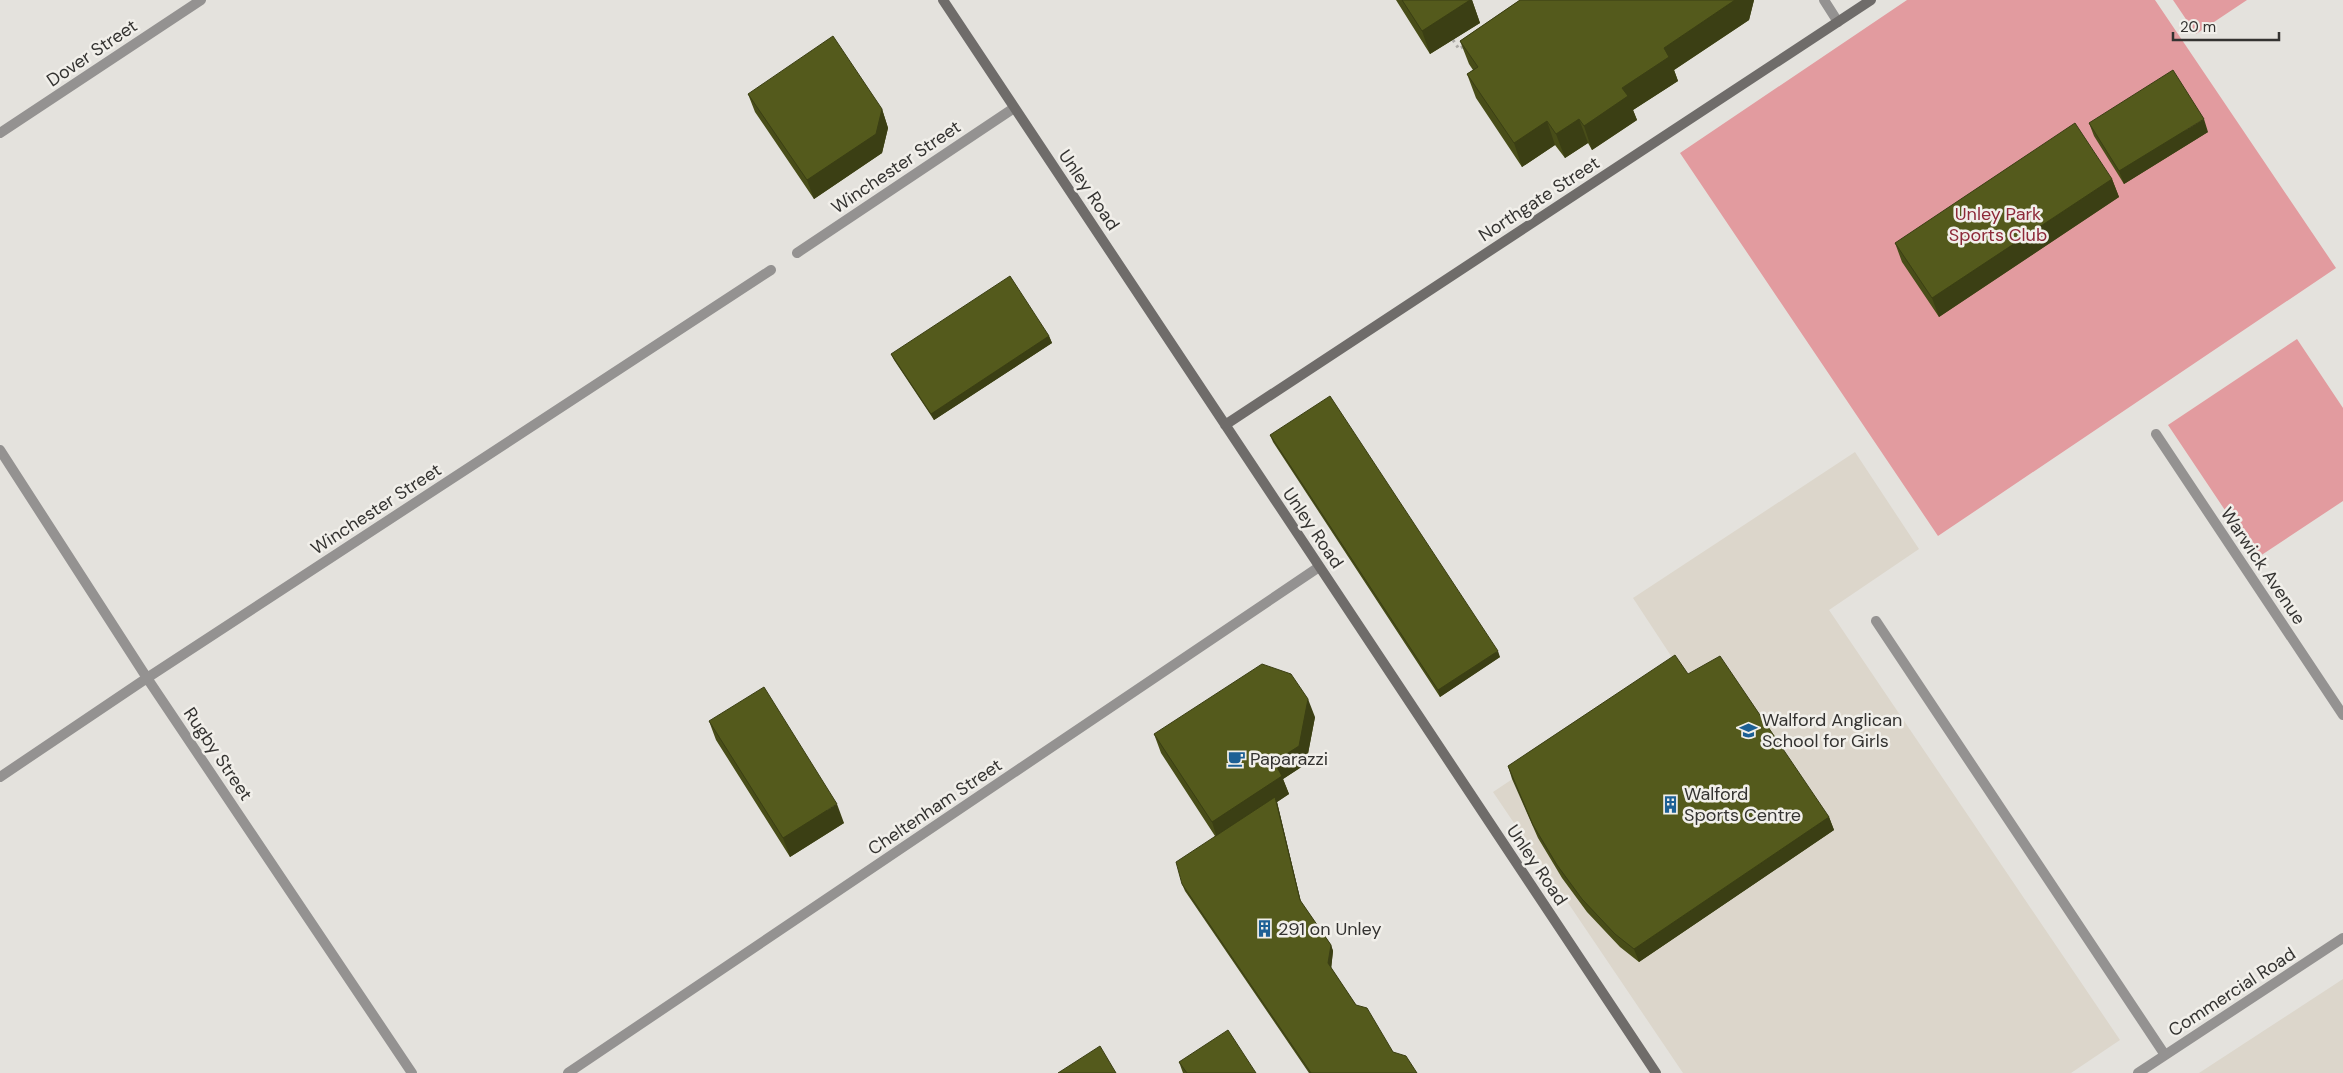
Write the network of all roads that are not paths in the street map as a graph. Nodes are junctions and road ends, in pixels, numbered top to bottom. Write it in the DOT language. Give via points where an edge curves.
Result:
graph roads {
  1 [pos="201,0"];
  2 [pos="942,0"];
  3 [pos="1824,0"];
  4 [pos="1871,0"];
  5 [pos="1838,22"];
  6 [pos="1014,108"];
  7 [pos="0,133"];
  8 [pos="797,253"];
  9 [pos="771,270"];
  10 [pos="1225,425"];
  11 [pos="2156,434"];
  12 [pos="0,450"];
  13 [pos="1319,567"];
  14 [pos="1876,621"];
  15 [pos="147,678"];
  16 [pos="2343,715"];
  17 [pos="0,777"];
  18 [pos="2343,938"];
  19 [pos="2165,1055"];
  20 [pos="412,1073"];
  21 [pos="568,1073"];
  22 [pos="1656,1073"];
  23 [pos="2138,1073"];
  1 -- 7 [label="street, Dover Street"];
  2 -- 6 [label="main road, Unley Road"];
  3 -- 5 [label="street"];
  4 -- 5 [label="main road, Northgate Street"];
  5 -- 10 [label="main road, Northgate Street"];
  6 -- 8 [label="street, Winchester Street"];
  6 -- 10 [label="main road, Unley Road"];
  9 -- 15 [label="street, Winchester Street"];
  10 -- 13 [label="main road, Unley Road"];
  11 -- 16 [label="street, Warwick Avenue"];
  12 -- 15 [label="street, Rugby Street"];
  13 -- 21 [label="street, Cheltenham Street"];
  13 -- 22 [label="main road, Unley Road"];
  14 -- 19 [label="street"];
  15 -- 17 [label="street, Winchester Street"];
  15 -- 20 [label="street, Rugby Street"];
  18 -- 19 [label="street, Commercial Road"];
  19 -- 23 [label="street, Commercial Road"];
}
